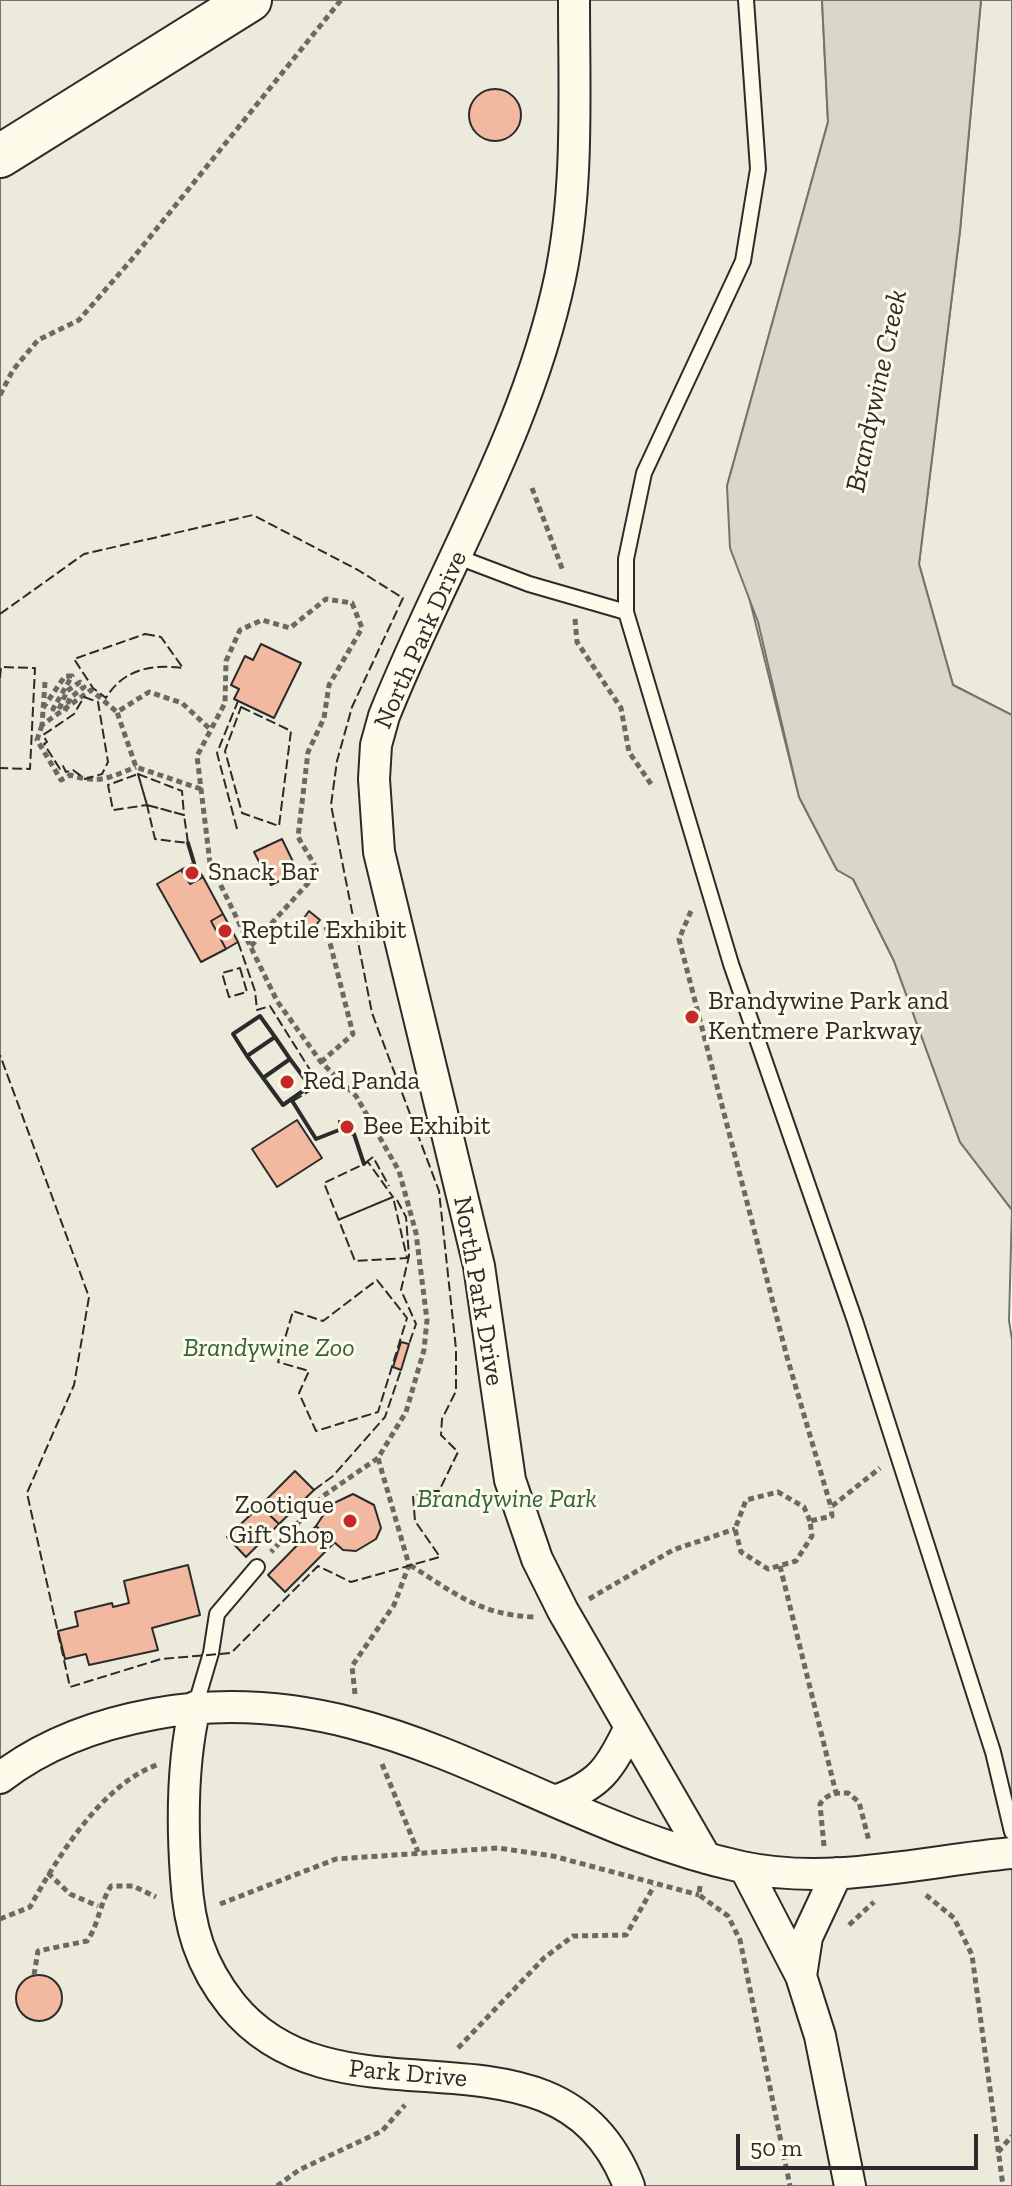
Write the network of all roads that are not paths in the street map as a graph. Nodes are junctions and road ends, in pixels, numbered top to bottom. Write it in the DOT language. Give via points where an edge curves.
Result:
graph roads {
  1 [pos="250,0"];
  2 [pos="574,0"];
  3 [pos="746,0"];
  4 [pos="0,156"];
  5 [pos="458,557"];
  6 [pos="626,612"];
  7 [pos="257,1567"];
  8 [pos="195,1707"];
  9 [pos="630,1727"];
  10 [pos="0,1778"];
  11 [pos="555,1801"];
  12 [pos="1012,1832"];
  13 [pos="1012,1853"];
  14 [pos="706,1858"];
  15 [pos="838,1860"];
  16 [pos="745,1868"];
  17 [pos="801,1976"];
  18 [pos="629,2186"];
  19 [pos="850,2186"];
  1 -- 4 [label="main road"];
  2 -- 5 [label="street, North Park Drive" via="575,150 560,278 513,431"];
  3 -- 6 [label="lane" via="758,169 743,261 644,473 626,559"];
  5 -- 6 [label="lane"];
  5 -- 9 [label="street, North Park Drive" via="401,674 376,745 379,852 479,1266 510,1480 537,1559"];
  6 -- 12 [label="lane" via="731,964 898,1457 993,1752"];
  7 -- 8 [label="lane" via="217,1614"];
  8 -- 10 [label="street" via="81,1733"];
  8 -- 11 [label="street" via="291,1710 352,1721 453,1755"];
  8 -- 18 [label="street, Park Drive" via="185,1763 188,1906 198,1952 214,1982 256,2030 320,2064 381,2075 521,2086 551,2097 603,2138"];
  9 -- 11 [label="street" via="601,1777 586,1790"];
  9 -- 14 [label="street, North Park Drive"];
  11 -- 14 [label="street"];
  13 -- 15 [label="street"];
  14 -- 16 [label="street"];
  15 -- 16 [label="street"];
  15 -- 17 [label="street" via="807,1937"];
  16 -- 17 [label="street"];
  17 -- 19 [label="street" via="820,2036"];
}
